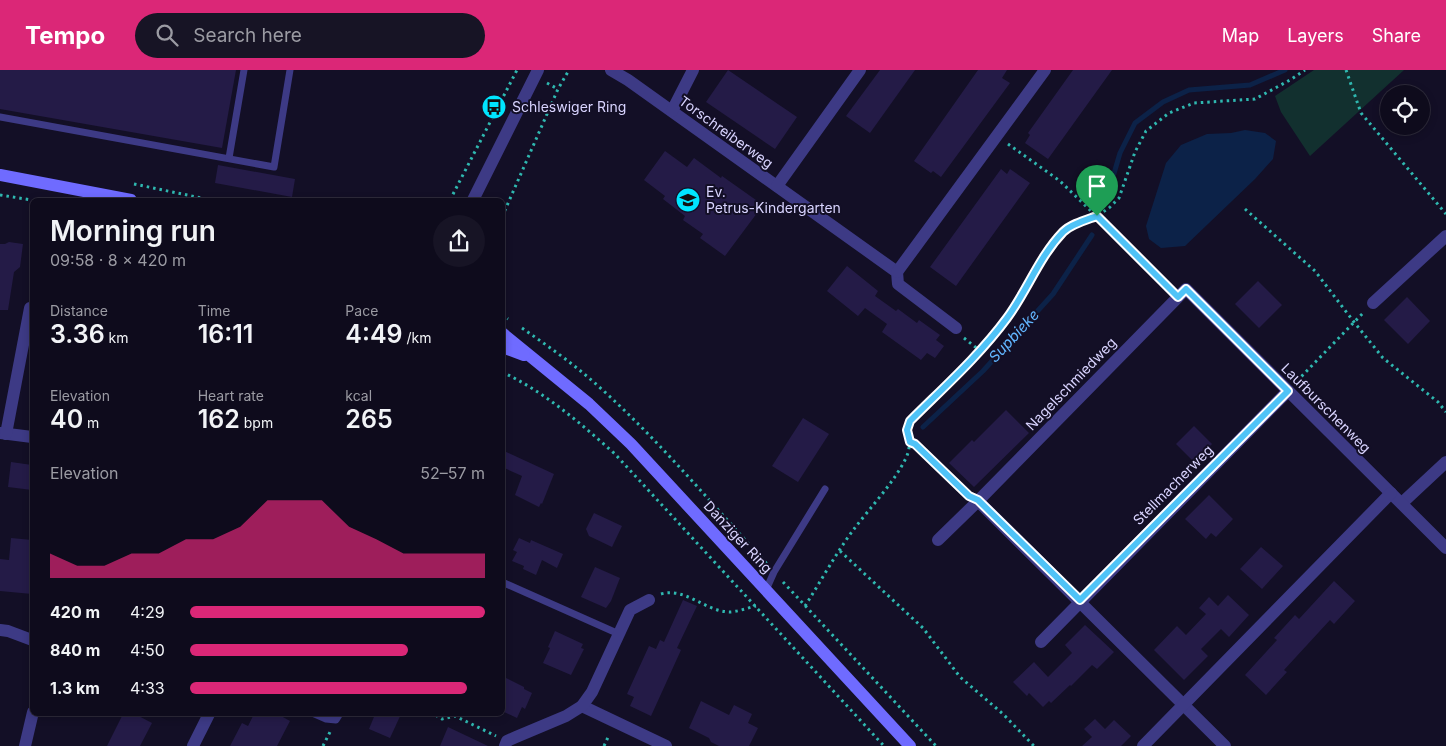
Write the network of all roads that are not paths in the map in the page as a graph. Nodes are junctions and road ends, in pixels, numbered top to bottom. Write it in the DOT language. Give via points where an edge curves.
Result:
graph roads {
  1 [pos="244,70"];
  2 [pos="290,70"];
  3 [pos="538,70"];
  4 [pos="611,70"];
  5 [pos="694,70"];
  6 [pos="860,70"];
  7 [pos="1045,70"];
  8 [pos="672,111"];
  9 [pos="0,118"];
  10 [pos="229,158"];
  11 [pos="0,175"];
  12 [pos="777,186"];
  13 [pos="120,198"];
  14 [pos="475,198"];
  15 [pos="1446,236"];
  16 [pos="896,272"];
  17 [pos="1182,293"];
  18 [pos="1373,302"];
  19 [pos="30,308"];
  20 [pos="956,328"];
  21 [pos="505,335"];
  22 [pos="505,348"];
  23 [pos="533,359"];
  24 [pos="1288,391"];
  25 [pos="3,433"];
  26 [pos="30,437"];
  27 [pos="1446,462"];
  28 [pos="824,489"];
  29 [pos="1391,493"];
  30 [pos="978,500"];
  31 [pos="1402,503"];
  32 [pos="938,540"];
  33 [pos="1446,548"];
  34 [pos="505,583"];
  35 [pos="766,590"];
  36 [pos="649,600"];
  37 [pos="1080,600"];
  38 [pos="0,630"];
  39 [pos="619,634"];
  40 [pos="30,639"];
  41 [pos="1041,642"];
  42 [pos="1183,704"];
  43 [pos="582,706"];
  44 [pos="32,716"];
  45 [pos="208,716"];
  46 [pos="319,716"];
  47 [pos="338,716"];
  48 [pos="506,744"];
  49 [pos="25,746"];
  50 [pos="193,746"];
  51 [pos="666,746"];
  52 [pos="910,746"];
  53 [pos="1143,746"];
  54 [pos="1225,746"];
  1 -- 10 [label="lane"];
  2 -- 10 [label="lane" via="274,167"];
  3 -- 14 [label="street"];
  4 -- 8 [label="street, Torschreiberweg"];
  5 -- 8 [label="street"];
  6 -- 12 [label="street"];
  7 -- 16 [label="street"];
  8 -- 12 [label="street, Torschreiberweg"];
  9 -- 10 [label="lane"];
  11 -- 13 [label="main road"];
  12 -- 16 [label="street, Torschreiberweg"];
  15 -- 18 [label="street"];
  16 -- 20 [label="street, Torschreiberweg" via="898,284"];
  17 -- 24 [label="street, Laufburschenweg"];
  17 -- 30 [label="street, Nagelschmiedweg"];
  19 -- 25 [label="street"];
  21 -- 23 [label="main road, Danziger Ring"];
  22 -- 23 [label="main road, Danziger Ring"];
  23 -- 35 [label="main road, Danziger Ring" via="589,404 631,444"];
  24 -- 29 [label="street, Laufburschenweg"];
  24 -- 37 [label="street, Stellmacherweg"];
  25 -- 26 [label="street"];
  27 -- 31 [label="street"];
  28 -- 35 [label="lane"];
  29 -- 31 [label="street, Laufburschenweg"];
  29 -- 42 [label="street"];
  30 -- 32 [label="street, Nagelschmiedweg"];
  30 -- 37 [label="street"];
  31 -- 33 [label="street, Laufburschenweg"];
  34 -- 39 [label="lane"];
  35 -- 52 [label="main road, Danziger Ring"];
  36 -- 39 [label="street" via="630,610"];
  37 -- 41 [label="street, Stellmacherweg"];
  37 -- 42 [label="street"];
  38 -- 40 [label="street"];
  39 -- 43 [label="street"];
  42 -- 53 [label="street"];
  42 -- 54 [label="street"];
  43 -- 48 [label="street"];
  43 -- 51 [label="street"];
  44 -- 49 [label="street"];
  45 -- 50 [label="street"];
  46 -- 47 [label="lane" via="336,720"];
}
